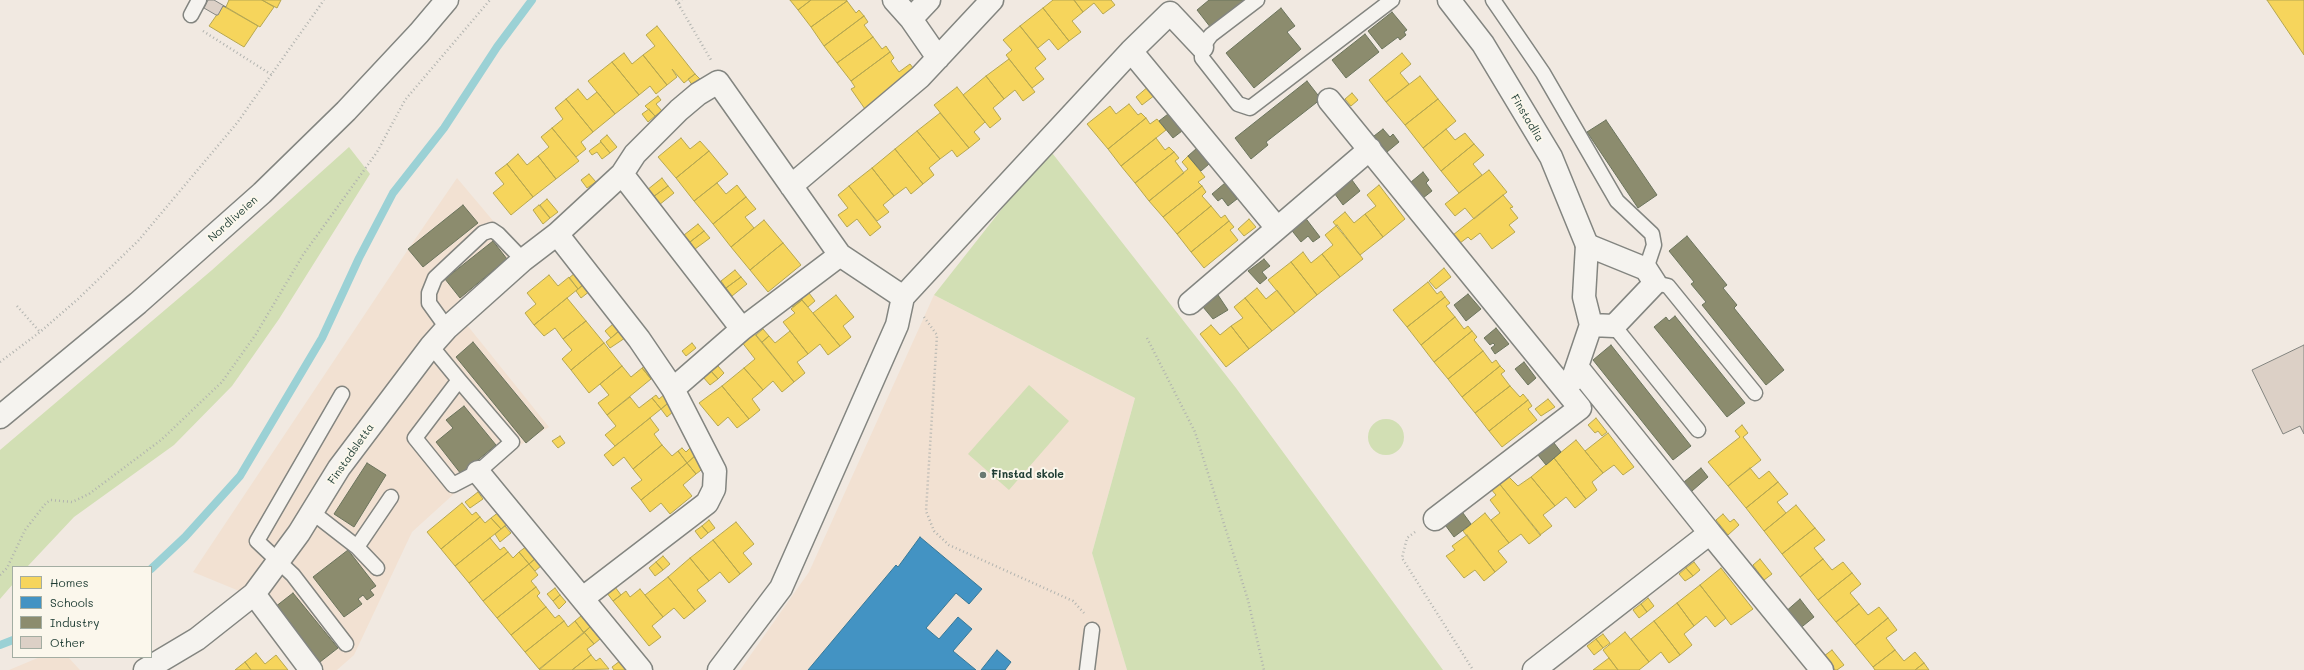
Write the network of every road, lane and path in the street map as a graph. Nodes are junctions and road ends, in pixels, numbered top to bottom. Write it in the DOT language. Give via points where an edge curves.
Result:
graph roads {
  1 [pos="200,0"];
  2 [pos="324,0"];
  3 [pos="447,0"];
  4 [pos="490,0"];
  5 [pos="676,0"];
  6 [pos="682,0"];
  7 [pos="894,0"];
  8 [pos="929,0"];
  9 [pos="992,0"];
  10 [pos="1257,0"];
  11 [pos="1392,0"];
  12 [pos="1449,0"];
  13 [pos="1494,0"];
  14 [pos="679,3"];
  15 [pos="1166,6"];
  16 [pos="191,15"];
  17 [pos="911,19"];
  18 [pos="1202,47"];
  19 [pos="1131,51"];
  20 [pos="938,58"];
  21 [pos="272,75"];
  22 [pos="718,82"];
  23 [pos="1329,100"];
  24 [pos="1370,149"];
  25 [pos="622,174"];
  26 [pos="791,186"];
  27 [pos="1277,228"];
  28 [pos="557,234"];
  29 [pos="1587,245"];
  30 [pos="840,255"];
  31 [pos="522,260"];
  32 [pos="1650,276"];
  33 [pos="903,297"];
  34 [pos="1190,303"];
  35 [pos="17,306"];
  36 [pos="1591,324"];
  37 [pos="1614,326"];
  38 [pos="447,328"];
  39 [pos="742,328"];
  40 [pos="40,332"];
  41 [pos="1147,338"];
  42 [pos="431,346"];
  43 [pos="0,362"];
  44 [pos="1577,367"];
  45 [pos="459,380"];
  46 [pos="673,389"];
  47 [pos="1568,393"];
  48 [pos="1755,393"];
  49 [pos="342,394"];
  50 [pos="0,417"];
  51 [pos="1698,430"];
  52 [pos="478,472"];
  53 [pos="391,497"];
  54 [pos="312,512"];
  55 [pos="1435,519"];
  56 [pos="1710,533"];
  57 [pos="357,547"];
  58 [pos="277,562"];
  59 [pos="377,568"];
  60 [pos="0,575"];
  61 [pos="254,594"];
  62 [pos="583,598"];
  63 [pos="1092,630"];
  64 [pos="346,644"];
  65 [pos="1473,669"];
  66 [pos="145,670"];
  67 [pos="311,670"];
  68 [pos="641,670"];
  69 [pos="719,670"];
  70 [pos="1087,670"];
  71 [pos="1264,670"];
  72 [pos="1534,670"];
  73 [pos="1822,670"];
  1 -- 16 [label="lane"];
  2 -- 21 [label="path"];
  3 -- 50 [label="street, Nordliveien" via="346,111 262,193 138,303"];
  4 -- 60 [label="path" via="405,100 377,152 303,255 256,334 222,382 161,440 89,494 72,502 51,500 41,507"];
  5 -- 14 [label="path"];
  6 -- 14 [label="path"];
  7 -- 17 [label="street"];
  8 -- 17 [label="street"];
  9 -- 20 [label="street"];
  10 -- 18 [label="lane" via="1211,35"];
  11 -- 18 [label="lane" via="1250,108 1238,104 1202,58"];
  12 -- 29 [label="street, Finstadlia" via="1483,44 1550,157"];
  13 -- 32 [label="lane" via="1543,73 1617,201 1652,234 1654,245"];
  14 -- 22 [label="path" via="715,67"];
  15 -- 18 [label="street"];
  15 -- 19 [label="street"];
  16 -- 21 [label="path" via="200,29"];
  17 -- 20 [label="street"];
  19 -- 27 [label="street"];
  19 -- 33 [label="street"];
  20 -- 26 [label="street" via="920,77"];
  21 -- 40 [label="path" via="237,123 143,236"];
  22 -- 25 [label="street, Finstadsletta" via="678,110 635,154"];
  22 -- 26 [label="street"];
  23 -- 24 [label="street"];
  24 -- 27 [label="street"];
  24 -- 47 [label="street"];
  25 -- 28 [label="street, Finstadsletta"];
  25 -- 39 [label="street"];
  26 -- 30 [label="street"];
  27 -- 34 [label="street"];
  28 -- 31 [label="street, Finstadsletta"];
  28 -- 46 [label="street" via="639,339"];
  29 -- 32 [label="street"];
  29 -- 36 [label="street, Finstadlia" via="1584,297"];
  30 -- 33 [label="street"];
  30 -- 39 [label="street"];
  31 -- 38 [label="street, Finstadsletta"];
  31 -- 38 [label="lane" via="498,234 492,230 483,233 435,278 431,288 429,303"];
  32 -- 37 [label="street"];
  32 -- 48 [label="lane" via="1668,286"];
  33 -- 63 [label="path" via="922,313 938,335 926,511 934,531 949,545 1073,601 1083,612"];
  33 -- 69 [label="street" via="897,325 781,588"];
  35 -- 40 [label="path"];
  36 -- 37 [label="street"];
  36 -- 44 [label="street"];
  37 -- 51 [label="lane"];
  38 -- 42 [label="street, Finstadsletta"];
  39 -- 46 [label="street"];
  40 -- 43 [label="path"];
  41 -- 71 [label="path" via="1195,432 1248,600"];
  42 -- 45 [label="lane"];
  42 -- 54 [label="street, Finstadsletta" via="339,468"];
  44 -- 47 [label="street"];
  44 -- 56 [label="street"];
  45 -- 52 [label="lane" via="512,442"];
  45 -- 52 [label="lane" via="414,438 453,485"];
  46 -- 62 [label="street" via="715,471 714,489 707,503"];
  47 -- 55 [label="street" via="1580,408"];
  49 -- 58 [label="lane" via="257,541"];
  52 -- 62 [label="street"];
  53 -- 57 [label="lane"];
  54 -- 57 [label="lane"];
  54 -- 58 [label="street, Finstadsletta"];
  55 -- 65 [label="path" via="1407,538 1402,558"];
  56 -- 72 [label="street"];
  56 -- 73 [label="street"];
  57 -- 59 [label="lane"];
  58 -- 61 [label="street, Finstadsletta"];
  58 -- 64 [label="lane" via="293,575"];
  61 -- 66 [label="street, Finstadsletta" via="197,639"];
  61 -- 67 [label="street"];
  62 -- 68 [label="street"];
  63 -- 70 [label="lane"];
}
